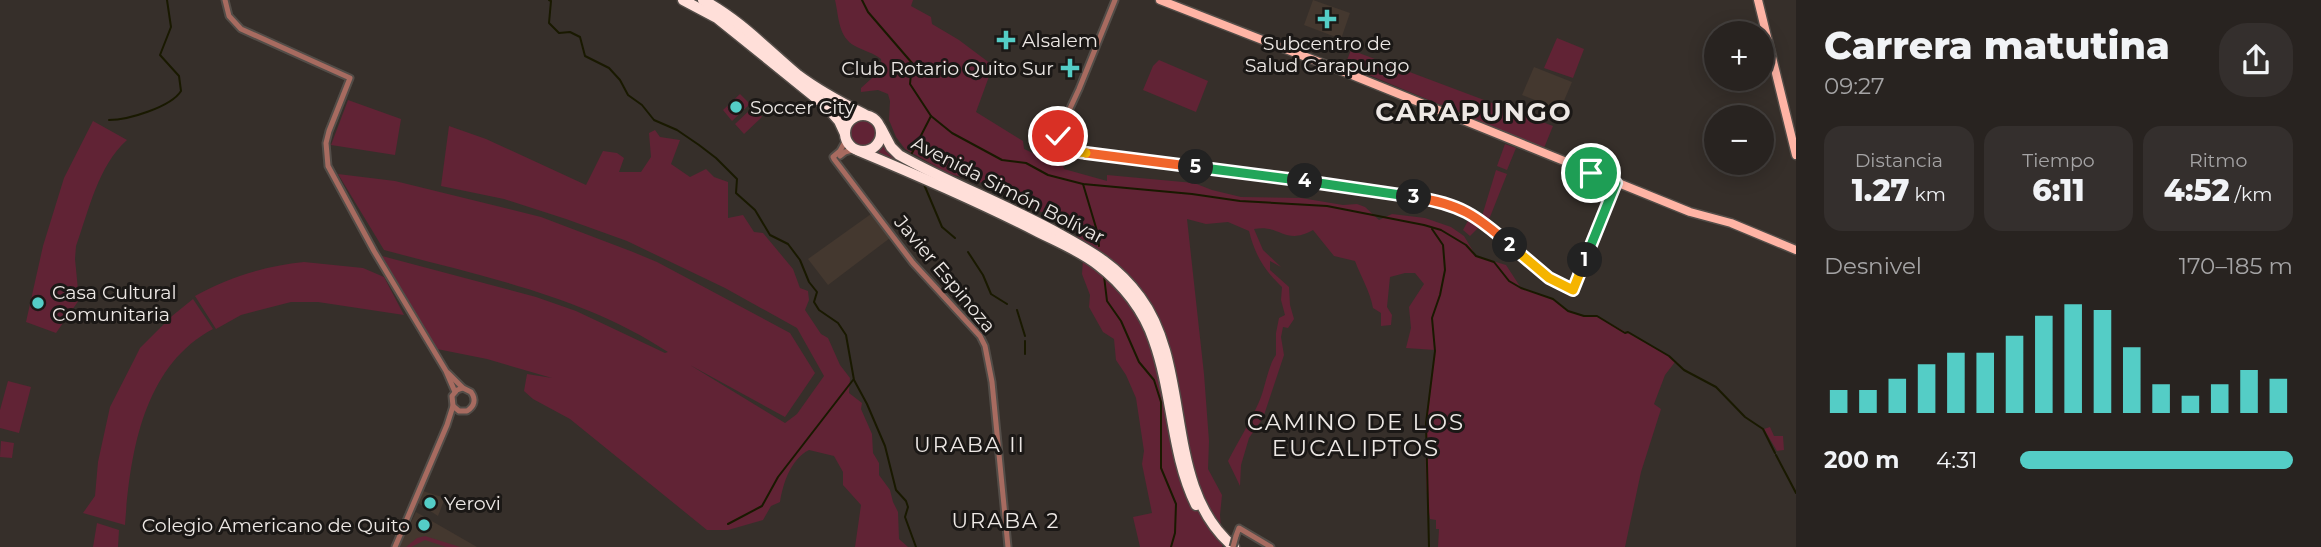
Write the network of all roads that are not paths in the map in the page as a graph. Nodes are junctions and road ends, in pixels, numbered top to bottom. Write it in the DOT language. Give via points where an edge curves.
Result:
graph roads {
  1 [pos="225,0"];
  2 [pos="683,0"];
  3 [pos="703,0"];
  4 [pos="1115,0"];
  5 [pos="1160,0"];
  6 [pos="1760,0"];
  7 [pos="864,114"];
  8 [pos="881,128"];
  9 [pos="1796,134"];
  10 [pos="845,137"];
  11 [pos="857,150"];
  12 [pos="1796,155"];
  13 [pos="835,159"];
  14 [pos="1616,184"];
  15 [pos="1796,253"];
  16 [pos="1101,262"];
  17 [pos="446,371"];
  18 [pos="463,388"];
  19 [pos="455,392"];
  20 [pos="453,406"];
  21 [pos="459,411"];
  22 [pos="447,425"];
  23 [pos="395,547"];
  24 [pos="1008,547"];
  25 [pos="1225,547"];
  26 [pos="1233,547"];
  27 [pos="1271,547"];
  1 -- 17 [label="street" via="229,16 241,29 350,78 329,131 328,166"];
  2 -- 10 [label="highway, Avenida Simón Bolívar" via="717,18 826,106"];
  3 -- 7 [label="highway, Avenida Simón Bolívar" via="748,30 801,77"];
  4 -- 14 [label="street" via="1059,132 1058,141 1065,149 1448,203 1479,218 1549,278 1573,290"];
  5 -- 14 [label="main road"];
  6 -- 9 [label="main road"];
  6 -- 12 [label="main road"];
  7 -- 8 [label="highway, Avenida Simón Bolívar"];
  7 -- 10 [label="highway" via="850,120"];
  8 -- 11 [label="highway" via="874,147"];
  8 -- 16 [label="highway, Avenida Simón Bolívar" via="899,155 1009,208"];
  10 -- 11 [label="highway, Avenida Simón Bolívar"];
  10 -- 13 [label="street"];
  11 -- 13 [label="street"];
  11 -- 16 [label="highway, Avenida Simón Bolívar"];
  13 -- 24 [label="street, Javier Espinoza" via="912,263 985,346"];
  14 -- 15 [label="main road" via="1688,216"];
  16 -- 25 [label="highway, Avenida Simón Bolívar" via="1149,328 1186,481 1200,512"];
  16 -- 26 [label="highway, Avenida Simón Bolívar" via="1140,297 1161,335 1197,491 1210,519"];
  17 -- 18 [label="street"];
  17 -- 19 [label="street"];
  18 -- 19 [label="street"];
  18 -- 21 [label="street" via="471,391 474,402 470,410"];
  19 -- 20 [label="street"];
  20 -- 21 [label="street"];
  20 -- 22 [label="street"];
  21 -- 22 [label="street"];
  22 -- 23 [label="street"];
  26 -- 27 [label="street, bridge" via="1239,528"];
}
